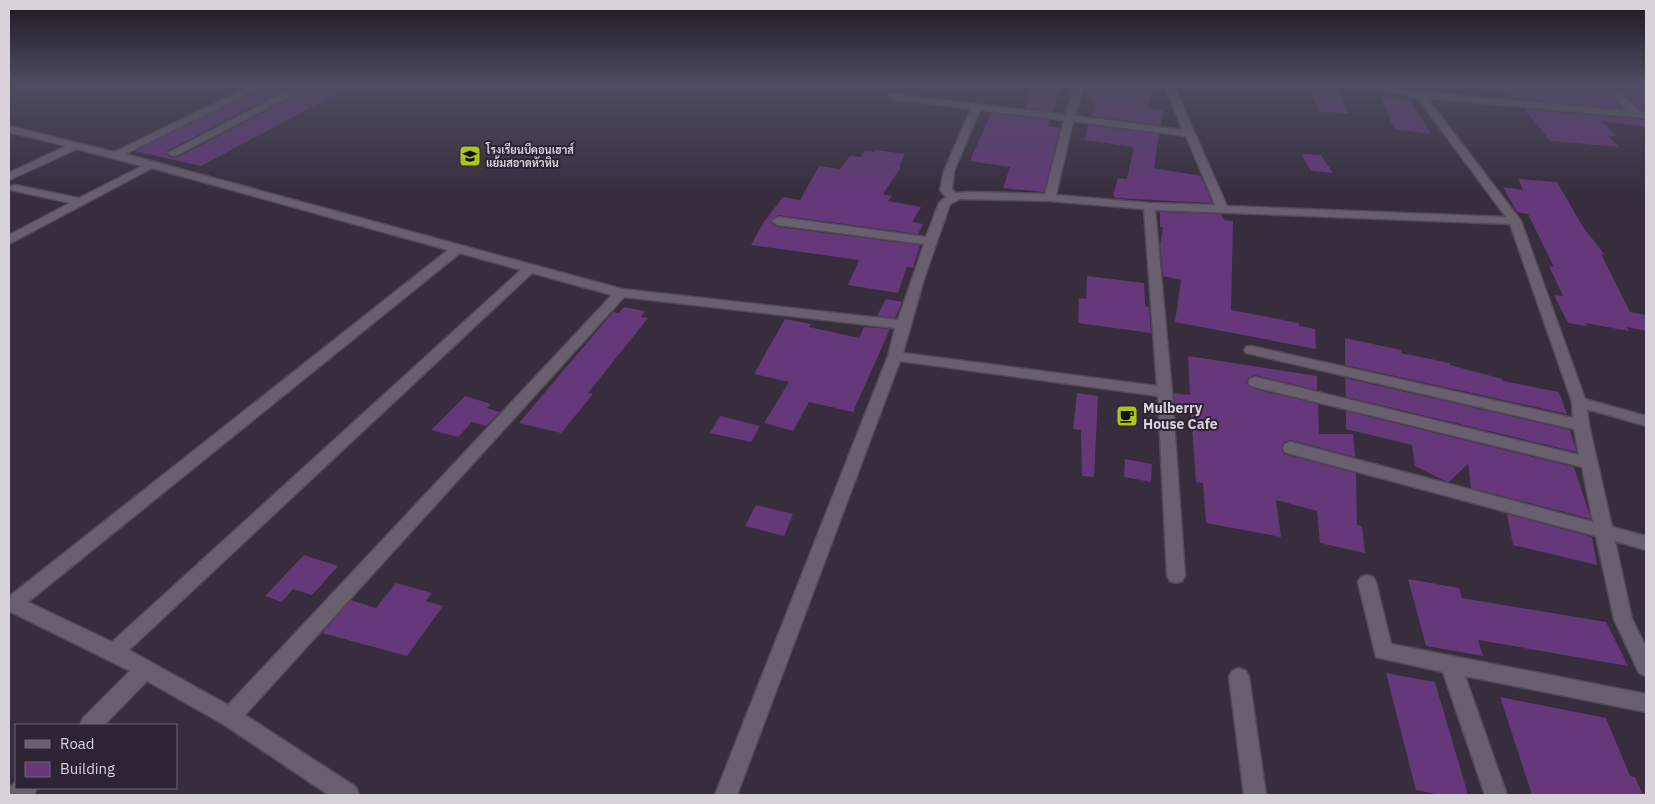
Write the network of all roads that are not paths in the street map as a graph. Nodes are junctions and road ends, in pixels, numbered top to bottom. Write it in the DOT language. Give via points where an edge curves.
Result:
graph roads {
  1 [pos="184,122"];
  2 [pos="220,122"];
  3 [pos="236,122"];
  4 [pos="970,122"];
  5 [pos="1068,122"];
  6 [pos="1096,122"];
  7 [pos="1185,122"];
  8 [pos="1440,122"];
  9 [pos="231,124"];
  10 [pos="9,129"];
  11 [pos="1190,134"];
  12 [pos="75,146"];
  13 [pos="172,153"];
  14 [pos="115,156"];
  15 [pos="149,166"];
  16 [pos="12,182"];
  17 [pos="953,196"];
  18 [pos="1050,198"];
  19 [pos="80,202"];
  20 [pos="1149,206"];
  21 [pos="1223,210"];
  22 [pos="778,221"];
  23 [pos="1515,221"];
  24 [pos="9,240"];
  25 [pos="931,242"];
  26 [pos="458,248"];
  27 [pos="530,268"];
  28 [pos="621,293"];
  29 [pos="902,325"];
  30 [pos="1251,350"];
  31 [pos="895,356"];
  32 [pos="1255,382"];
  33 [pos="1165,392"];
  34 [pos="1579,402"];
  35 [pos="1646,421"];
  36 [pos="1581,425"];
  37 [pos="1291,448"];
  38 [pos="1589,463"];
  39 [pos="1605,531"];
  40 [pos="1646,542"];
  41 [pos="1176,576"];
  42 [pos="1367,582"];
  43 [pos="11,603"];
  44 [pos="114,652"];
  45 [pos="1450,663"];
  46 [pos="1646,667"];
  47 [pos="145,670"];
  48 [pos="1239,677"];
  49 [pos="1646,703"];
  50 [pos="230,718"];
  51 [pos="91,724"];
  52 [pos="348,795"];
  53 [pos="726,795"];
  54 [pos="1255,795"];
  55 [pos="1496,795"];
  1 -- 14 [label="street"];
  2 -- 9 [label="street"];
  3 -- 9 [label="street"];
  4 -- 17 [label="street" via="949,170 946,190"];
  5 -- 18 [label="street"];
  6 -- 11 [label="street"];
  7 -- 11 [label="street"];
  8 -- 23 [label="street"];
  9 -- 13 [label="street"];
  10 -- 12 [label="street"];
  11 -- 21 [label="street"];
  12 -- 14 [label="street"];
  12 -- 16 [label="street"];
  14 -- 15 [label="street"];
  15 -- 19 [label="street"];
  15 -- 26 [label="street"];
  16 -- 19 [label="street"];
  17 -- 18 [label="street"];
  17 -- 25 [label="street" via="945,203"];
  18 -- 20 [label="street"];
  19 -- 24 [label="street"];
  20 -- 21 [label="street"];
  20 -- 33 [label="street"];
  21 -- 23 [label="street"];
  22 -- 25 [label="street"];
  23 -- 34 [label="street"];
  25 -- 29 [label="street"];
  26 -- 27 [label="street"];
  26 -- 43 [label="street"];
  27 -- 28 [label="street"];
  27 -- 44 [label="street"];
  28 -- 29 [label="street"];
  28 -- 50 [label="street"];
  29 -- 31 [label="street"];
  30 -- 36 [label="street"];
  31 -- 33 [label="street"];
  31 -- 53 [label="street"];
  32 -- 38 [label="street"];
  33 -- 41 [label="street"];
  34 -- 35 [label="street"];
  34 -- 36 [label="street"];
  36 -- 38 [label="street"];
  37 -- 39 [label="street"];
  38 -- 39 [label="street"];
  39 -- 40 [label="street"];
  39 -- 46 [label="street" via="1623,619"];
  42 -- 45 [label="street" via="1383,651"];
  43 -- 44 [label="street"];
  44 -- 47 [label="street"];
  45 -- 49 [label="street"];
  45 -- 55 [label="street"];
  47 -- 50 [label="street"];
  47 -- 51 [label="street"];
  48 -- 54 [label="street"];
  50 -- 52 [label="street"];
}
